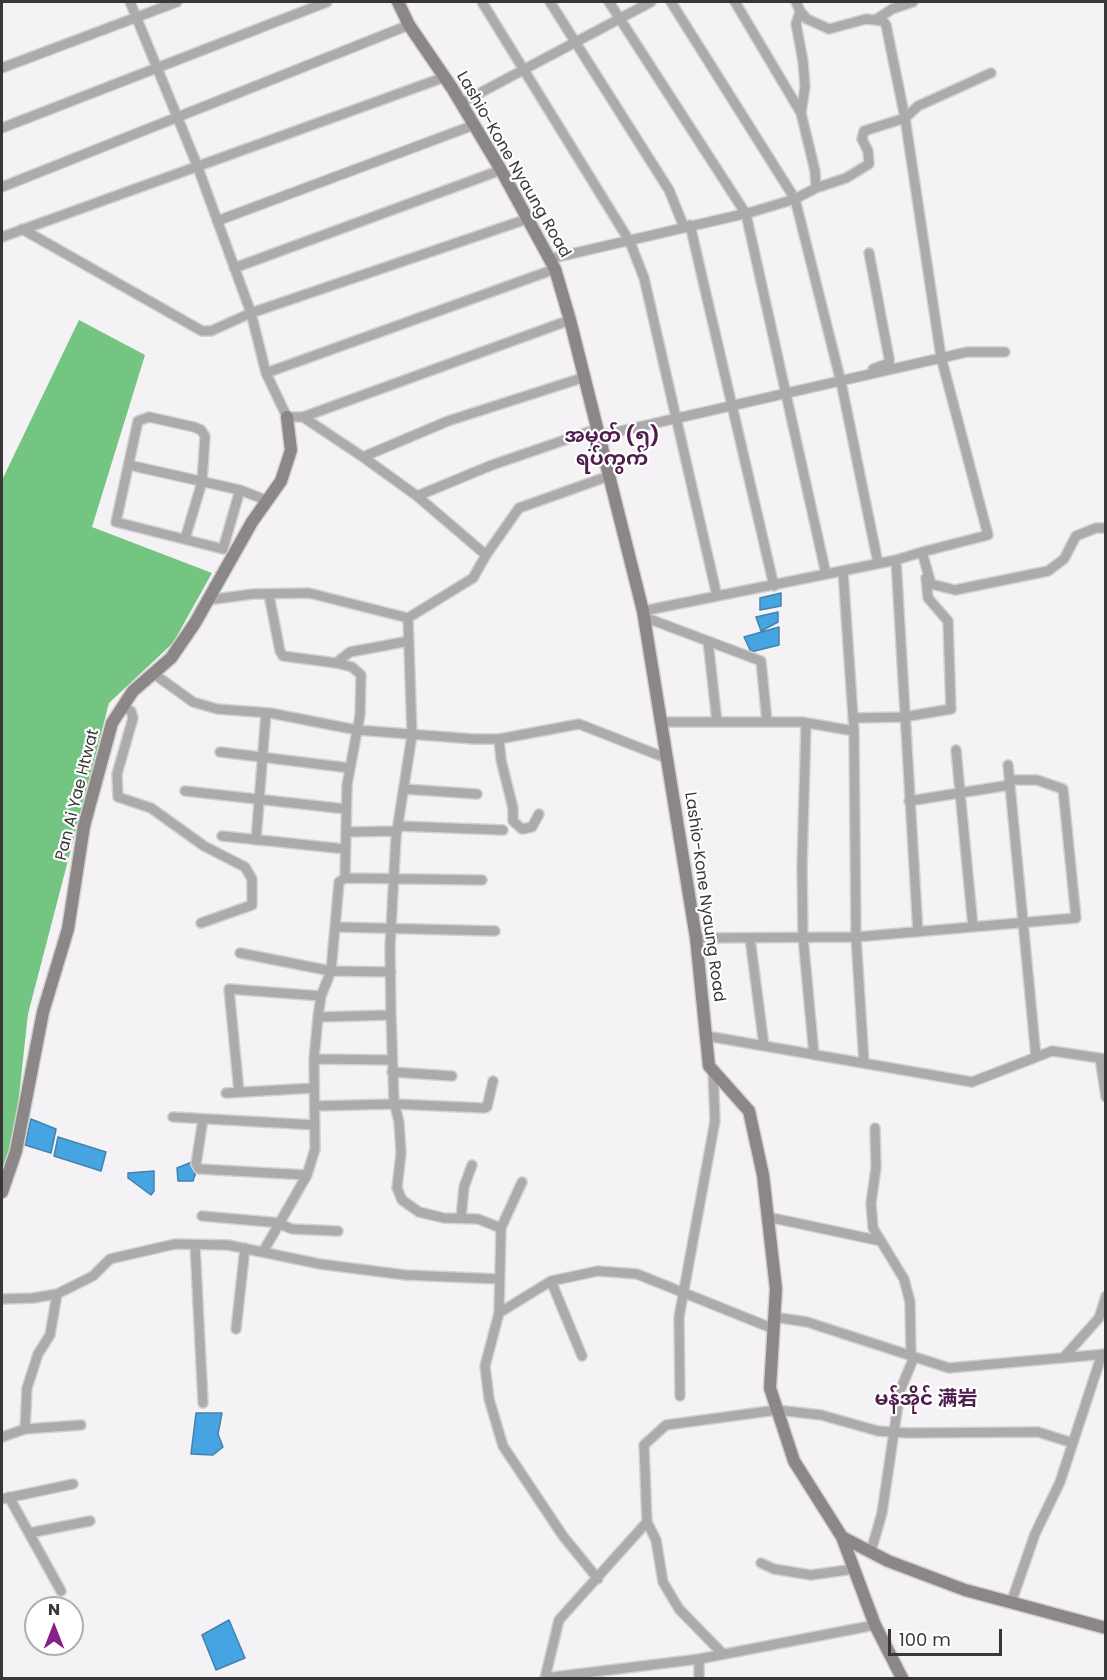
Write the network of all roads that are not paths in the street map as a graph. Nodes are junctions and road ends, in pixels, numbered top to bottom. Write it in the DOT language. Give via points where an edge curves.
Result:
graph roads {
  1 [pos="130,2"];
  2 [pos="177,2"];
  3 [pos="327,2"];
  4 [pos="398,2"];
  5 [pos="482,2"];
  6 [pos="550,2"];
  7 [pos="609,2"];
  8 [pos="651,2"];
  9 [pos="671,2"];
  10 [pos="735,2"];
  11 [pos="796,2"];
  12 [pos="913,2"];
  13 [pos="800,11"];
  14 [pos="136,17"];
  15 [pos="620,18"];
  16 [pos="877,19"];
  17 [pos="409,25"];
  18 [pos="576,40"];
  19 [pos="157,67"];
  20 [pos="2,68"];
  21 [pos="523,70"];
  22 [pos="991,74"];
  23 [pos="445,77"];
  24 [pos="461,103"];
  25 [pos="801,113"];
  26 [pos="177,117"];
  27 [pos="904,118"];
  28 [pos="474,125"];
  29 [pos="2,128"];
  30 [pos="197,165"];
  31 [pos="501,170"];
  32 [pos="2,187"];
  33 [pos="816,188"];
  34 [pos="795,199"];
  35 [pos="746,214"];
  36 [pos="527,219"];
  37 [pos="217,221"];
  38 [pos="687,226"];
  39 [pos="22,229"];
  40 [pos="2,237"];
  41 [pos="630,242"];
  42 [pos="869,253"];
  43 [pos="552,264"];
  44 [pos="234,268"];
  45 [pos="251,314"];
  46 [pos="570,320"];
  47 [pos="1005,352"];
  48 [pos="941,357"];
  49 [pos="266,373"];
  50 [pos="585,376"];
  51 [pos="841,382"];
  52 [pos="785,393"];
  53 [pos="732,404"];
  54 [pos="286,417"];
  55 [pos="303,417"];
  56 [pos="676,418"];
  57 [pos="598,432"];
  58 [pos="363,458"];
  59 [pos="129,465"];
  60 [pos="609,476"];
  61 [pos="202,482"];
  62 [pos="240,490"];
  63 [pos="417,496"];
  64 [pos="266,500"];
  65 [pos="1106,528"];
  66 [pos="185,538"];
  67 [pos="922,552"];
  68 [pos="486,555"];
  69 [pos="896,560"];
  70 [pos="878,563"];
  71 [pos="925,569"];
  72 [pos="843,571"];
  73 [pos="826,574"];
  74 [pos="774,586"];
  75 [pos="269,595"];
  76 [pos="717,596"];
  77 [pos="208,600"];
  78 [pos="643,614"];
  79 [pos="408,618"];
  80 [pos="409,641"];
  81 [pos="708,641"];
  82 [pos="336,663"];
  83 [pos="154,674"];
  84 [pos="122,707"];
  85 [pos="266,713"];
  86 [pos="904,717"];
  87 [pos="853,718"];
  88 [pos="660,722"];
  89 [pos="717,722"];
  90 [pos="767,722"];
  91 [pos="806,723"];
  92 [pos="357,730"];
  93 [pos="854,731"];
  94 [pos="412,735"];
  95 [pos="499,739"];
  96 [pos="956,750"];
  97 [pos="220,752"];
  98 [pos="262,758"];
  99 [pos="666,758"];
  100 [pos="1008,765"];
  101 [pos="350,768"];
  102 [pos="1010,783"];
  103 [pos="404,789"];
  104 [pos="185,791"];
  105 [pos="960,792"];
  106 [pos="477,794"];
  107 [pos="258,800"];
  108 [pos="909,801"];
  109 [pos="346,809"];
  110 [pos="539,813"];
  111 [pos="397,829"];
  112 [pos="503,830"];
  113 [pos="346,832"];
  114 [pos="222,836"];
  115 [pos="256,840"];
  116 [pos="345,849"];
  117 [pos="345,879"];
  118 [pos="394,880"];
  119 [pos="482,880"];
  120 [pos="201,922"];
  121 [pos="1023,922"];
  122 [pos="336,927"];
  123 [pos="973,927"];
  124 [pos="392,929"];
  125 [pos="495,931"];
  126 [pos="918,932"];
  127 [pos="803,937"];
  128 [pos="856,937"];
  129 [pos="696,938"];
  130 [pos="750,938"];
  131 [pos="240,953"];
  132 [pos="331,971"];
  133 [pos="391,972"];
  134 [pos="321,996"];
  135 [pos="391,1016"];
  136 [pos="318,1017"];
  137 [pos="707,1036"];
  138 [pos="764,1046"];
  139 [pos="814,1055"];
  140 [pos="1036,1057"];
  141 [pos="314,1059"];
  142 [pos="1103,1059"];
  143 [pos="392,1060"];
  144 [pos="864,1063"];
  145 [pos="713,1071"];
  146 [pos="392,1072"];
  147 [pos="452,1076"];
  148 [pos="493,1081"];
  149 [pos="314,1088"];
  150 [pos="239,1092"];
  151 [pos="226,1093"];
  152 [pos="1106,1097"];
  153 [pos="394,1104"];
  154 [pos="315,1106"];
  155 [pos="173,1117"];
  156 [pos="203,1119"];
  157 [pos="315,1125"];
  158 [pos="875,1128"];
  159 [pos="472,1164"];
  160 [pos="307,1175"];
  161 [pos="522,1182"];
  162 [pos="2,1192"];
  163 [pos="202,1216"];
  164 [pos="768,1217"];
  165 [pos="460,1218"];
  166 [pos="280,1224"];
  167 [pos="501,1228"];
  168 [pos="338,1231"];
  169 [pos="881,1241"];
  170 [pos="195,1245"];
  171 [pos="245,1248"];
  172 [pos="263,1252"];
  173 [pos="499,1279"];
  174 [pos="551,1281"];
  175 [pos="57,1294"];
  176 [pos="685,1294"];
  177 [pos="1106,1296"];
  178 [pos="2,1299"];
  179 [pos="499,1313"];
  180 [pos="774,1323"];
  181 [pos="237,1329"];
  182 [pos="1104,1354"];
  183 [pos="582,1356"];
  184 [pos="1065,1356"];
  185 [pos="912,1357"];
  186 [pos="680,1396"];
  187 [pos="204,1403"];
  188 [pos="777,1410"];
  189 [pos="81,1425"];
  190 [pos="25,1429"];
  191 [pos="892,1432"];
  192 [pos="2,1437"];
  193 [pos="1073,1443"];
  194 [pos="73,1484"];
  195 [pos="5,1498"];
  196 [pos="90,1521"];
  197 [pos="647,1522"];
  198 [pos="29,1533"];
  199 [pos="842,1538"];
  200 [pos="871,1551"];
  201 [pos="761,1563"];
  202 [pos="854,1569"];
  203 [pos="598,1579"];
  204 [pos="61,1592"];
  205 [pos="1011,1603"];
  206 [pos="875,1625"];
  207 [pos="1106,1628"];
  208 [pos="723,1653"];
  209 [pos="699,1659"];
  210 [pos="545,1678"];
  211 [pos="699,1678"];
  212 [pos="902,1678"];
  1 -- 14 [label="street"];
  2 -- 14 [label="street"];
  3 -- 19 [label="street"];
  4 -- 17 [label="main road, Lashio-Kone Nyaung Road"];
  5 -- 21 [label="street"];
  6 -- 18 [label="street"];
  7 -- 15 [label="street"];
  8 -- 15 [label="street"];
  9 -- 34 [label="street"];
  10 -- 25 [label="street"];
  11 -- 13 [label="street"];
  12 -- 16 [label="street"];
  13 -- 16 [label="street" via="807,19 829,29"];
  13 -- 25 [label="street" via="796,24 804,70"];
  14 -- 19 [label="street"];
  14 -- 20 [label="street"];
  15 -- 18 [label="street"];
  15 -- 35 [label="street"];
  16 -- 27 [label="street" via="886,25"];
  17 -- 23 [label="main road, Lashio-Kone Nyaung Road"];
  17 -- 26 [label="street"];
  18 -- 21 [label="street"];
  18 -- 38 [label="street"];
  19 -- 26 [label="street"];
  19 -- 29 [label="street"];
  21 -- 24 [label="street"];
  21 -- 41 [label="street"];
  22 -- 27 [label="street" via="918,106"];
  23 -- 24 [label="main road, Lashio-Kone Nyaung Road"];
  23 -- 30 [label="street"];
  24 -- 28 [label="main road, Lashio-Kone Nyaung Road"];
  25 -- 33 [label="street"];
  26 -- 30 [label="street"];
  26 -- 32 [label="street"];
  27 -- 33 [label="street" via="864,131 862,139 869,164 846,178"];
  27 -- 48 [label="street"];
  28 -- 31 [label="main road, Lashio-Kone Nyaung Road"];
  28 -- 37 [label="street"];
  30 -- 37 [label="street"];
  30 -- 39 [label="street"];
  31 -- 36 [label="main road, Lashio-Kone Nyaung Road"];
  31 -- 44 [label="street"];
  33 -- 34 [label="street"];
  34 -- 35 [label="street"];
  34 -- 51 [label="street"];
  35 -- 38 [label="street"];
  35 -- 52 [label="street"];
  36 -- 43 [label="main road, Lashio-Kone Nyaung Road"];
  36 -- 45 [label="street"];
  37 -- 44 [label="street"];
  38 -- 41 [label="street"];
  38 -- 53 [label="street"];
  39 -- 40 [label="street"];
  39 -- 45 [label="street" via="195,330 211,331"];
  41 -- 43 [label="street"];
  41 -- 56 [label="street" via="644,278"];
  42 -- 51 [label="street" via="889,363"];
  43 -- 46 [label="main road, Lashio-Kone Nyaung Road"];
  43 -- 49 [label="street"];
  44 -- 45 [label="street"];
  45 -- 49 [label="street"];
  46 -- 50 [label="main road, Lashio-Kone Nyaung Road"];
  46 -- 55 [label="street"];
  47 -- 48 [label="street"];
  48 -- 51 [label="street"];
  48 -- 67 [label="street" via="988,535"];
  49 -- 54 [label="street"];
  50 -- 57 [label="main road, Lashio-Kone Nyaung Road"];
  50 -- 58 [label="street" via="448,421"];
  51 -- 52 [label="street"];
  51 -- 70 [label="street"];
  52 -- 53 [label="street"];
  52 -- 73 [label="street"];
  53 -- 56 [label="street"];
  53 -- 74 [label="street"];
  54 -- 55 [label="street"];
  54 -- 64 [label="main road, Pan Ai Yae Htwat" via="291,450 281,481"];
  55 -- 58 [label="street"];
  56 -- 57 [label="street"];
  56 -- 76 [label="street"];
  57 -- 60 [label="main road, Lashio-Kone Nyaung Road"];
  57 -- 63 [label="street" via="492,465"];
  58 -- 63 [label="street"];
  59 -- 61 [label="street"];
  59 -- 61 [label="street" via="138,421 142,418 194,427 201,430 206,441"];
  59 -- 66 [label="street" via="116,522"];
  60 -- 68 [label="street" via="519,508"];
  60 -- 78 [label="main road, Lashio-Kone Nyaung Road"];
  61 -- 62 [label="street"];
  61 -- 66 [label="street"];
  62 -- 64 [label="street"];
  62 -- 66 [label="street" via="223,549"];
  63 -- 68 [label="street"];
  64 -- 77 [label="main road, Pan Ai Yae Htwat"];
  65 -- 71 [label="street" via="1076,536 1064,559 1048,571 955,590 931,584"];
  67 -- 69 [label="street"];
  67 -- 71 [label="street"];
  68 -- 79 [label="street" via="473,578"];
  69 -- 70 [label="street"];
  69 -- 86 [label="street"];
  70 -- 72 [label="street"];
  71 -- 86 [label="street" via="928,598 948,621 951,708"];
  72 -- 73 [label="street"];
  72 -- 87 [label="street"];
  73 -- 74 [label="street"];
  74 -- 76 [label="street"];
  75 -- 77 [label="street"];
  75 -- 79 [label="street" via="309,593"];
  75 -- 82 [label="street" via="283,656"];
  76 -- 78 [label="street"];
  77 -- 83 [label="main road, Pan Ai Yae Htwat" via="171,658"];
  78 -- 81 [label="street"];
  78 -- 88 [label="main road, Lashio-Kone Nyaung Road"];
  79 -- 80 [label="street"];
  80 -- 82 [label="street" via="350,652"];
  80 -- 94 [label="street"];
  81 -- 89 [label="street"];
  81 -- 90 [label="street" via="761,662"];
  82 -- 92 [label="street" via="361,675"];
  83 -- 84 [label="main road, Pan Ai Yae Htwat" via="133,691"];
  83 -- 85 [label="street" via="194,702 217,709"];
  84 -- 120 [label="street" via="131,711 133,718 117,774 118,797 151,808 204,846 245,867 252,879 252,905"];
  84 -- 162 [label="main road, Pan Ai Yae Htwat" via="100,758 77,862 68,929 43,1012 16,1151"];
  85 -- 92 [label="street"];
  85 -- 98 [label="street"];
  86 -- 87 [label="street"];
  86 -- 108 [label="street"];
  87 -- 93 [label="street"];
  88 -- 89 [label="street"];
  88 -- 99 [label="main road, Lashio-Kone Nyaung Road"];
  89 -- 90 [label="street"];
  90 -- 91 [label="street"];
  91 -- 93 [label="street"];
  91 -- 127 [label="street"];
  92 -- 94 [label="street"];
  92 -- 101 [label="street"];
  93 -- 128 [label="street"];
  94 -- 95 [label="street"];
  94 -- 103 [label="street"];
  95 -- 99 [label="street" via="579,724"];
  95 -- 110 [label="street" via="513,821 522,829 532,827"];
  96 -- 105 [label="street"];
  97 -- 98 [label="street"];
  98 -- 101 [label="street"];
  98 -- 107 [label="street"];
  99 -- 129 [label="main road, Lashio-Kone Nyaung Road"];
  100 -- 102 [label="street"];
  101 -- 109 [label="street"];
  102 -- 105 [label="street"];
  102 -- 121 [label="street"];
  102 -- 121 [label="street" via="1037,780 1063,789 1076,918"];
  103 -- 106 [label="street"];
  103 -- 111 [label="street"];
  104 -- 107 [label="street"];
  105 -- 108 [label="street"];
  105 -- 123 [label="street"];
  107 -- 109 [label="street"];
  107 -- 115 [label="street"];
  108 -- 126 [label="street"];
  109 -- 113 [label="street"];
  111 -- 112 [label="street"];
  111 -- 113 [label="street"];
  111 -- 118 [label="street"];
  113 -- 116 [label="street"];
  114 -- 115 [label="street"];
  115 -- 116 [label="street"];
  116 -- 117 [label="street"];
  117 -- 118 [label="street"];
  117 -- 122 [label="street" via="339,882"];
  118 -- 119 [label="street"];
  118 -- 124 [label="street"];
  121 -- 123 [label="street"];
  121 -- 140 [label="street"];
  122 -- 124 [label="street"];
  122 -- 132 [label="street"];
  123 -- 126 [label="street"];
  124 -- 125 [label="street"];
  124 -- 133 [label="street"];
  126 -- 128 [label="street"];
  127 -- 128 [label="street"];
  127 -- 130 [label="street"];
  127 -- 139 [label="street"];
  128 -- 144 [label="street"];
  129 -- 130 [label="street"];
  129 -- 137 [label="main road, Lashio-Kone Nyaung Road"];
  130 -- 138 [label="street"];
  131 -- 132 [label="street"];
  132 -- 133 [label="street"];
  132 -- 134 [label="street"];
  133 -- 135 [label="street"];
  134 -- 136 [label="street"];
  134 -- 150 [label="street" via="229,989"];
  135 -- 136 [label="street"];
  135 -- 143 [label="street"];
  136 -- 141 [label="street"];
  137 -- 138 [label="street"];
  137 -- 145 [label="main road, Lashio-Kone Nyaung Road" via="709,1066"];
  138 -- 139 [label="street"];
  139 -- 144 [label="street"];
  140 -- 142 [label="street" via="1052,1051"];
  140 -- 144 [label="street" via="972,1082"];
  141 -- 143 [label="street"];
  141 -- 149 [label="street"];
  142 -- 152 [label="street"];
  143 -- 146 [label="street"];
  145 -- 164 [label="main road" via="749,1111"];
  145 -- 176 [label="street" via="715,1121"];
  146 -- 147 [label="street"];
  146 -- 153 [label="street"];
  148 -- 153 [label="street" via="488,1107"];
  149 -- 150 [label="street"];
  149 -- 154 [label="street"];
  150 -- 151 [label="street"];
  153 -- 154 [label="street"];
  153 -- 165 [label="street" via="401,1153 397,1188 402,1200 419,1212"];
  154 -- 157 [label="street"];
  155 -- 156 [label="street"];
  156 -- 157 [label="street"];
  156 -- 160 [label="street" via="196,1164 199,1169"];
  157 -- 160 [label="street" via="315,1149"];
  158 -- 169 [label="street" via="876,1168 871,1203 873,1228"];
  159 -- 165 [label="street"];
  160 -- 166 [label="street"];
  161 -- 167 [label="street"];
  163 -- 166 [label="street"];
  164 -- 169 [label="street"];
  164 -- 180 [label="main road" via="776,1289"];
  165 -- 167 [label="street" via="492,1222"];
  166 -- 168 [label="street" via="292,1229"];
  166 -- 172 [label="street"];
  167 -- 173 [label="street"];
  169 -- 185 [label="street" via="904,1279 910,1302"];
  170 -- 171 [label="street"];
  170 -- 175 [label="street" via="175,1244 110,1258 93,1276"];
  170 -- 187 [label="street"];
  171 -- 172 [label="street"];
  171 -- 181 [label="street"];
  172 -- 173 [label="street" via="405,1275"];
  173 -- 179 [label="street"];
  174 -- 176 [label="street" via="598,1271 637,1274"];
  174 -- 179 [label="street"];
  174 -- 183 [label="street"];
  175 -- 178 [label="street"];
  175 -- 190 [label="street" via="50,1335 38,1354 27,1388"];
  176 -- 180 [label="street"];
  176 -- 186 [label="street" via="678,1354"];
  177 -- 184 [label="street" via="1099,1318"];
  179 -- 203 [label="street" via="484,1366 503,1446 563,1536"];
  180 -- 185 [label="street" via="807,1322"];
  180 -- 188 [label="main road" via="770,1388"];
  182 -- 184 [label="street"];
  182 -- 193 [label="street"];
  184 -- 185 [label="street" via="949,1368"];
  185 -- 191 [label="street"];
  188 -- 191 [label="street" via="821,1414"];
  188 -- 197 [label="street" via="666,1425 644,1445"];
  188 -- 199 [label="main road" via="794,1461"];
  189 -- 190 [label="street"];
  190 -- 192 [label="street"];
  191 -- 193 [label="street" via="1038,1432"];
  191 -- 200 [label="street" via="882,1512"];
  193 -- 205 [label="street"];
  194 -- 195 [label="street"];
  195 -- 198 [label="street"];
  196 -- 198 [label="street"];
  197 -- 203 [label="street"];
  197 -- 208 [label="street" via="656,1540 663,1581 680,1609"];
  198 -- 204 [label="street"];
  199 -- 200 [label="main road"];
  199 -- 202 [label="main road"];
  200 -- 205 [label="main road" via="965,1590"];
  201 -- 202 [label="street" via="811,1575"];
  202 -- 206 [label="main road"];
  203 -- 210 [label="street" via="559,1620"];
  205 -- 207 [label="main road"];
  206 -- 208 [label="street"];
  206 -- 212 [label="main road"];
  208 -- 209 [label="street"];
  209 -- 210 [label="street"];
  209 -- 211 [label="street"];
}
